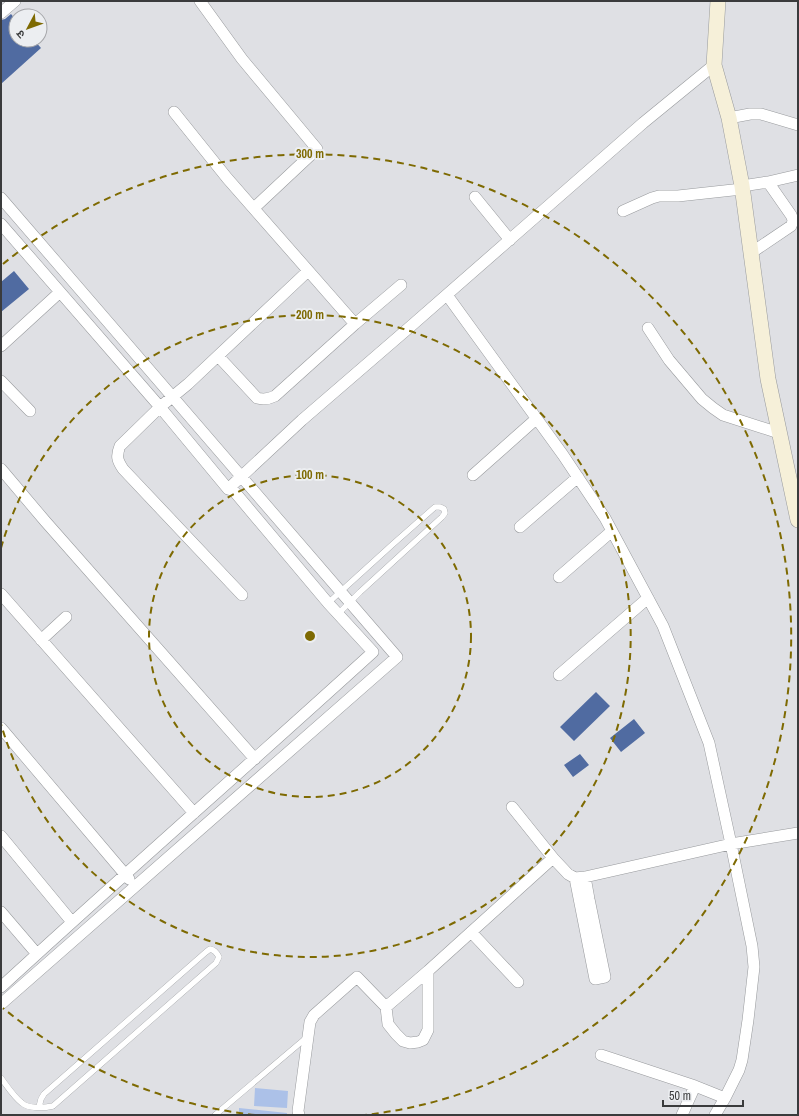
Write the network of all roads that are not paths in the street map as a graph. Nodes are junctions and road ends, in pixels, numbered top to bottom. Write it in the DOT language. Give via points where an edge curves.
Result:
graph roads {
  1 [pos="15,1"];
  2 [pos="200,1"];
  3 [pos="718,1"];
  4 [pos="1,13"];
  5 [pos="714,65"];
  6 [pos="174,112"];
  7 [pos="729,118"];
  8 [pos="798,125"];
  9 [pos="798,175"];
  10 [pos="768,182"];
  11 [pos="742,188"];
  12 [pos="475,197"];
  13 [pos="1,198"];
  14 [pos="254,208"];
  15 [pos="623,210"];
  16 [pos="1,225"];
  17 [pos="510,240"];
  18 [pos="751,253"];
  19 [pos="308,271"];
  20 [pos="401,285"];
  21 [pos="60,292"];
  22 [pos="447,295"];
  23 [pos="355,324"];
  24 [pos="648,328"];
  25 [pos="1,346"];
  26 [pos="218,356"];
  27 [pos="1,381"];
  28 [pos="172,397"];
  29 [pos="160,407"];
  30 [pos="30,411"];
  31 [pos="536,419"];
  32 [pos="779,433"];
  33 [pos="1,469"];
  34 [pos="473,475"];
  35 [pos="241,477"];
  36 [pos="578,477"];
  37 [pos="228,489"];
  38 [pos="797,510"];
  39 [pos="520,527"];
  40 [pos="612,531"];
  41 [pos="559,577"];
  42 [pos="341,592"];
  43 [pos="1,594"];
  44 [pos="242,595"];
  45 [pos="648,598"];
  46 [pos="350,602"];
  47 [pos="328,603"];
  48 [pos="338,614"];
  49 [pos="66,617"];
  50 [pos="41,640"];
  51 [pos="559,675"];
  52 [pos="1,728"];
  53 [pos="255,759"];
  54 [pos="512,807"];
  55 [pos="194,813"];
  56 [pos="798,833"];
  57 [pos="1,836"];
  58 [pos="731,844"];
  59 [pos="553,858"];
  60 [pos="124,874"];
  61 [pos="580,877"];
  62 [pos="135,886"];
  63 [pos="1,912"];
  64 [pos="72,922"];
  65 [pos="471,932"];
  66 [pos="36,954"];
  67 [pos="428,971"];
  68 [pos="518,982"];
  69 [pos="1,987"];
  70 [pos="1,1004"];
  71 [pos="386,1007"];
  72 [pos="308,1037"];
  73 [pos="601,1055"];
  74 [pos="1,1078"];
  75 [pos="696,1086"];
  76 [pos="725,1098"];
  77 [pos="39,1107"];
  78 [pos="215,1115"];
  79 [pos="299,1115"];
  80 [pos="682,1115"];
  81 [pos="715,1115"];
  1 -- 4 [label="street"];
  2 -- 14 [label="street" via="242,59 317,149"];
  3 -- 5 [label="street"];
  5 -- 7 [label="street"];
  5 -- 17 [label="street" via="643,123"];
  6 -- 14 [label="street"];
  7 -- 8 [label="street" via="760,114"];
  7 -- 11 [label="street"];
  9 -- 10 [label="street"];
  10 -- 11 [label="street"];
  10 -- 18 [label="street" via="791,214 793,223"];
  11 -- 15 [label="street" via="659,196"];
  11 -- 18 [label="street"];
  12 -- 17 [label="street"];
  13 -- 28 [label="street"];
  14 -- 19 [label="street"];
  16 -- 21 [label="street"];
  17 -- 22 [label="street"];
  18 -- 32 [label="street" via="768,379"];
  19 -- 23 [label="street"];
  19 -- 26 [label="street"];
  20 -- 23 [label="street"];
  21 -- 25 [label="street"];
  21 -- 29 [label="street"];
  22 -- 31 [label="street"];
  22 -- 35 [label="street" via="302,420"];
  23 -- 26 [label="street" via="269,399 257,398"];
  24 -- 32 [label="street" via="669,360 702,399 713,408 723,415"];
  26 -- 28 [label="street"];
  27 -- 30 [label="street"];
  28 -- 29 [label="street"];
  28 -- 35 [label="street"];
  29 -- 37 [label="street"];
  29 -- 44 [label="street" via="120,446 117,457 120,464"];
  31 -- 34 [label="street"];
  31 -- 36 [label="street"];
  32 -- 38 [label="street"];
  33 -- 53 [label="street"];
  35 -- 37 [label="street"];
  35 -- 42 [label="street"];
  36 -- 39 [label="street"];
  36 -- 40 [label="street"];
  37 -- 47 [label="street" via="233,490"];
  40 -- 41 [label="street"];
  40 -- 45 [label="street"];
  42 -- 46 [label="street"];
  42 -- 46 [label="lane" via="435,507 440,506 444,509 442,517"];
  42 -- 47 [label="lane"];
  43 -- 50 [label="street"];
  45 -- 51 [label="street"];
  45 -- 58 [label="street" via="663,626 709,743"];
  46 -- 48 [label="lane"];
  46 -- 62 [label="street" via="397,657"];
  47 -- 48 [label="street"];
  48 -- 53 [label="street" via="373,652"];
  49 -- 50 [label="street"];
  50 -- 55 [label="street"];
  52 -- 60 [label="street"];
  53 -- 55 [label="street"];
  54 -- 59 [label="street"];
  55 -- 60 [label="street"];
  56 -- 58 [label="street"];
  57 -- 64 [label="street"];
  58 -- 61 [label="street"];
  58 -- 76 [label="street" via="754,967 744,1050 739,1070"];
  59 -- 61 [label="street" via="568,874"];
  59 -- 65 [label="street"];
  60 -- 62 [label="street"];
  60 -- 64 [label="street"];
  61 -- 61 [label="street" via="605,976 595,979"];
  62 -- 70 [label="street"];
  63 -- 66 [label="street"];
  64 -- 66 [label="street"];
  65 -- 67 [label="street"];
  65 -- 68 [label="street"];
  66 -- 69 [label="street"];
  67 -- 71 [label="street"];
  67 -- 71 [label="street" via="428,1030 423,1040 410,1043 396,1034 388,1024"];
  71 -- 72 [label="street" via="357,977 314,1015 310,1022"];
  72 -- 78 [label="lane"];
  72 -- 79 [label="street"];
  73 -- 75 [label="street"];
  74 -- 77 [label="lane" via="22,1104"];
  75 -- 76 [label="street"];
  75 -- 80 [label="street"];
  76 -- 81 [label="street"];
  77 -- 77 [label="lane" via="44,1094 206,952 210,949 218,954 216,963 53,1106"];
}
